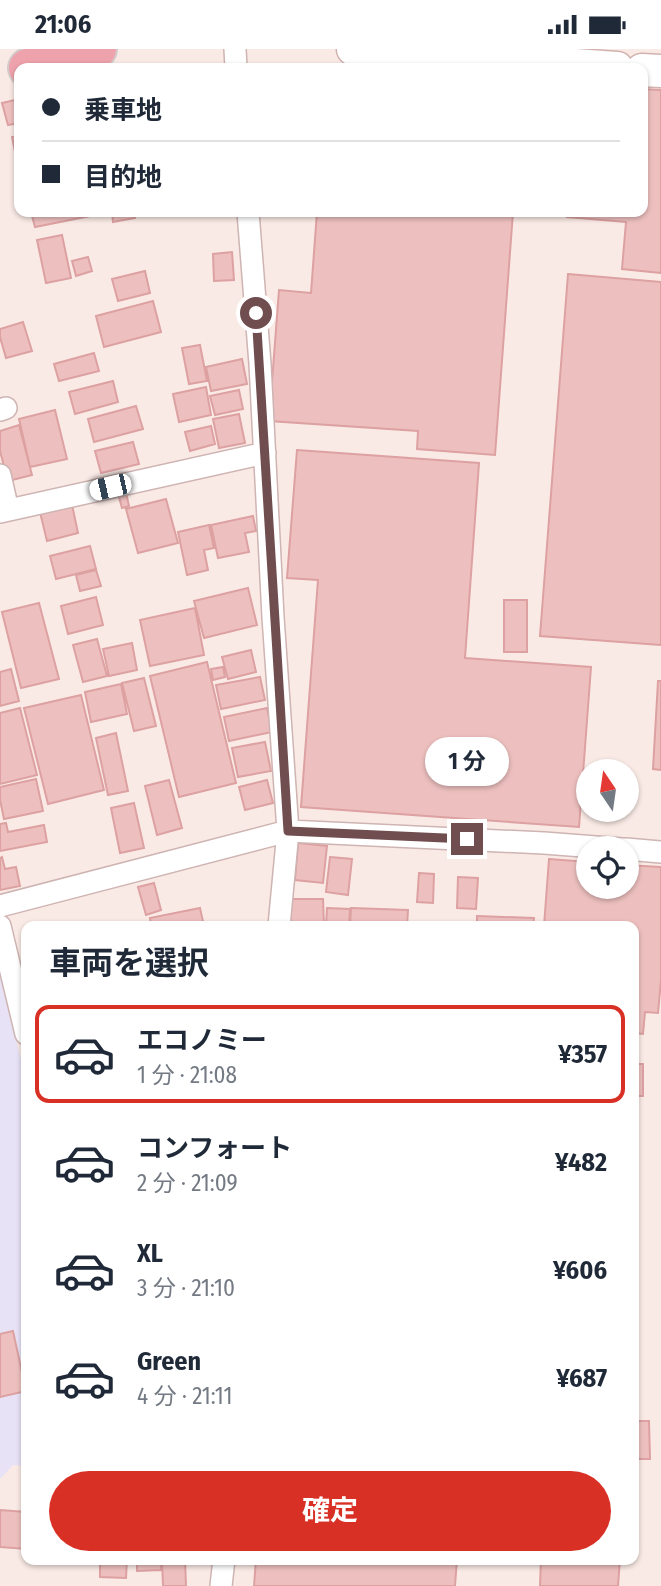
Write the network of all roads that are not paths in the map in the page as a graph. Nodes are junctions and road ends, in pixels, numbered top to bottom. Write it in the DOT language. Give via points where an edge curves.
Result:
graph roads {
  1 [pos="97,49"];
  2 [pos="353,49"];
  3 [pos="46,63"];
  4 [pos="548,63"];
  5 [pos="248,217"];
  6 [pos="265,453"];
  7 [pos="0,475"];
  8 [pos="4,511"];
  9 [pos="288,831"];
  10 [pos="576,845"];
  11 [pos="639,850"];
  12 [pos="661,852"];
  13 [pos="0,905"];
  14 [pos="279,921"];
  15 [pos="0,926"];
  16 [pos="21,1013"];
  17 [pos="223,1565"];
  18 [pos="221,1586"];
  1 -- 3 [label="highway"];
  2 -- 4 [label="street"];
  5 -- 6 [label="street"];
  6 -- 8 [label="street"];
  6 -- 9 [label="street"];
  7 -- 8 [label="street"];
  9 -- 10 [label="street"];
  9 -- 13 [label="street"];
  9 -- 14 [label="street"];
  11 -- 12 [label="street"];
  15 -- 16 [label="street"];
  17 -- 18 [label="street"];
}
